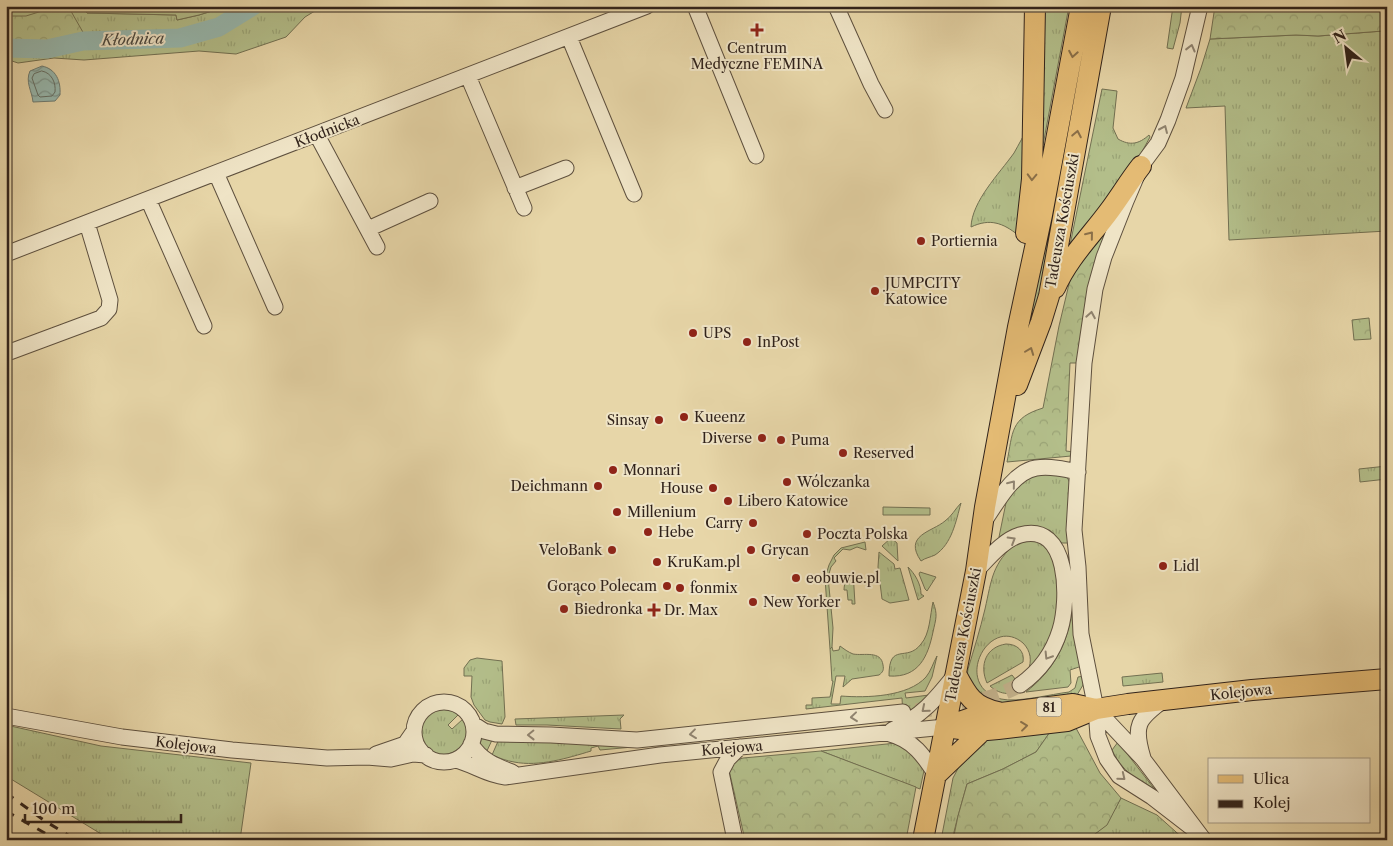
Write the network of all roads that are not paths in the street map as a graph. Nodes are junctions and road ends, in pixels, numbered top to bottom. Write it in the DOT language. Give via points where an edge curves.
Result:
graph roads {
  1 [pos="647,6"];
  2 [pos="695,6"];
  3 [pos="836,6"];
  4 [pos="1035,6"];
  5 [pos="1081,6"];
  6 [pos="1101,6"];
  7 [pos="1200,6"];
  8 [pos="568,37"];
  9 [pos="468,76"];
  10 [pos="885,110"];
  11 [pos="317,135"];
  12 [pos="756,156"];
  13 [pos="1142,166"];
  14 [pos="566,168"];
  15 [pos="216,173"];
  16 [pos="515,188"];
  17 [pos="634,194"];
  18 [pos="148,199"];
  19 [pos="430,201"];
  20 [pos="524,208"];
  21 [pos="87,223"];
  22 [pos="368,230"];
  23 [pos="377,247"];
  24 [pos="6,254"];
  25 [pos="275,307"];
  26 [pos="1041,322"];
  27 [pos="204,326"];
  28 [pos="1018,327"];
  29 [pos="7,353"];
  30 [pos="1000,429"];
  31 [pos="1078,472"];
  32 [pos="982,523"];
  33 [pos="976,571"];
  34 [pos="956,674"];
  35 [pos="1387,679"];
  36 [pos="1020,684"];
  37 [pos="1164,700"];
  38 [pos="1096,709"];
  39 [pos="903,712"];
  40 [pos="1003,713"];
  41 [pos="6,716"];
  42 [pos="1067,721"];
  43 [pos="473,724"];
  44 [pos="945,727"];
  45 [pos="982,731"];
  46 [pos="414,732"];
  47 [pos="887,733"];
  48 [pos="1098,736"];
  49 [pos="471,744"];
  50 [pos="740,747"];
  51 [pos="698,751"];
  52 [pos="426,755"];
  53 [pos="367,757"];
  54 [pos="1144,759"];
  55 [pos="455,760"];
  56 [pos="721,772"];
  57 [pos="520,775"];
  58 [pos="936,775"];
  59 [pos="1200,835"];
  60 [pos="735,840"];
  61 [pos="923,840"];
  1 -- 8 [label="street, Kłodnicka"];
  2 -- 12 [label="street"];
  3 -- 10 [label="street"];
  4 -- 28 [label="main road, one-way" via="1032,179"];
  5 -- 28 [label="main road, Tadeusza Kościuszki, one-way"];
  26 -- 6 [label="main road, Tadeusza Kościuszki, one-way" via="1049,296"];
  13 -- 7 [label="street, one-way" via="1158,143 1168,120 1183,78"];
  8 -- 9 [label="street, Kłodnicka"];
  8 -- 17 [label="street"];
  9 -- 11 [label="street, Kłodnicka"];
  9 -- 16 [label="street"];
  11 -- 15 [label="street, Kłodnicka"];
  11 -- 22 [label="street"];
  26 -- 13 [label="main road, one-way" via="1071,259"];
  31 -- 13 [label="street, one-way" via="1084,363 1095,289 1104,257"];
  14 -- 16 [label="street"];
  15 -- 18 [label="street, Kłodnicka"];
  15 -- 25 [label="street"];
  16 -- 20 [label="street"];
  18 -- 21 [label="street, Kłodnicka"];
  18 -- 27 [label="street"];
  19 -- 22 [label="street"];
  21 -- 24 [label="street, Kłodnicka"];
  21 -- 29 [label="street" via="110,300 109,309 101,318"];
  22 -- 23 [label="street"];
  30 -- 26 [label="main road, Tadeusza Kościuszki, one-way"];
  28 -- 30 [label="main road, Tadeusza Kościuszki"];
  30 -- 32 [label="main road, Tadeusza Kościuszki"];
  32 -- 31 [label="street, one-way" via="1024,472 1037,468"];
  31 -- 38 [label="street" via="1074,530 1079,619"];
  32 -- 33 [label="main road, Tadeusza Kościuszki"];
  33 -- 34 [label="main road, Tadeusza Kościuszki"];
  33 -- 36 [label="street, one-way" via="1006,543 1020,535 1035,534 1046,539 1059,555 1064,588 1060,630 1044,662"];
  34 -- 40 [label="main road" via="976,704"];
  34 -- 44 [label="main road, Tadeusza Kościuszki"];
  34 -- 47 [label="street, one-way" via="930,706"];
  35 -- 37 [label="main road, Kolejowa / 81"];
  37 -- 38 [label="main road, Kolejowa / 81"];
  37 -- 54 [label="street" via="1144,717 1138,730"];
  38 -- 40 [label="main road, Kolejowa / 81" via="1072,704"];
  38 -- 42 [label="main road, Kolejowa / 81"];
  38 -- 48 [label="street"];
  38 -- 54 [label="street"];
  39 -- 43 [label="street, one-way" via="637,740 496,734"];
  40 -- 44 [label="main road, Kolejowa / 81" via="977,716"];
  41 -- 53 [label="street, Kolejowa" via="200,747 318,758"];
  45 -- 42 [label="main road, Kolejowa / 81, one-way"];
  42 -- 48 [label="street" via="1088,726"];
  43 -- 46 [label="street" via="462,708 441,702 422,712"];
  43 -- 49 [label="street"];
  44 -- 45 [label="main road, Kolejowa / 81"];
  44 -- 47 [label="street, Kolejowa"];
  44 -- 58 [label="main road, Tadeusza Kościuszki"];
  45 -- 58 [label="main road"];
  46 -- 52 [label="street" via="418,746"];
  46 -- 53 [label="street, Kolejowa" via="405,744"];
  47 -- 50 [label="street, Kolejowa"];
  47 -- 58 [label="street" via="915,746"];
  48 -- 59 [label="street, one-way" via="1107,759 1119,776"];
  49 -- 55 [label="street"];
  49 -- 57 [label="street" via="485,760"];
  50 -- 51 [label="street, Kolejowa"];
  50 -- 56 [label="street"];
  51 -- 56 [label="street" via="709,757"];
  51 -- 57 [label="street, Kolejowa"];
  52 -- 53 [label="street, Kolejowa" via="391,759"];
  52 -- 55 [label="street" via="443,762"];
  54 -- 59 [label="street"];
  55 -- 57 [label="street, Kolejowa" via="491,774"];
  56 -- 60 [label="street"];
  58 -- 61 [label="main road, Tadeusza Kościuszki"];
}
